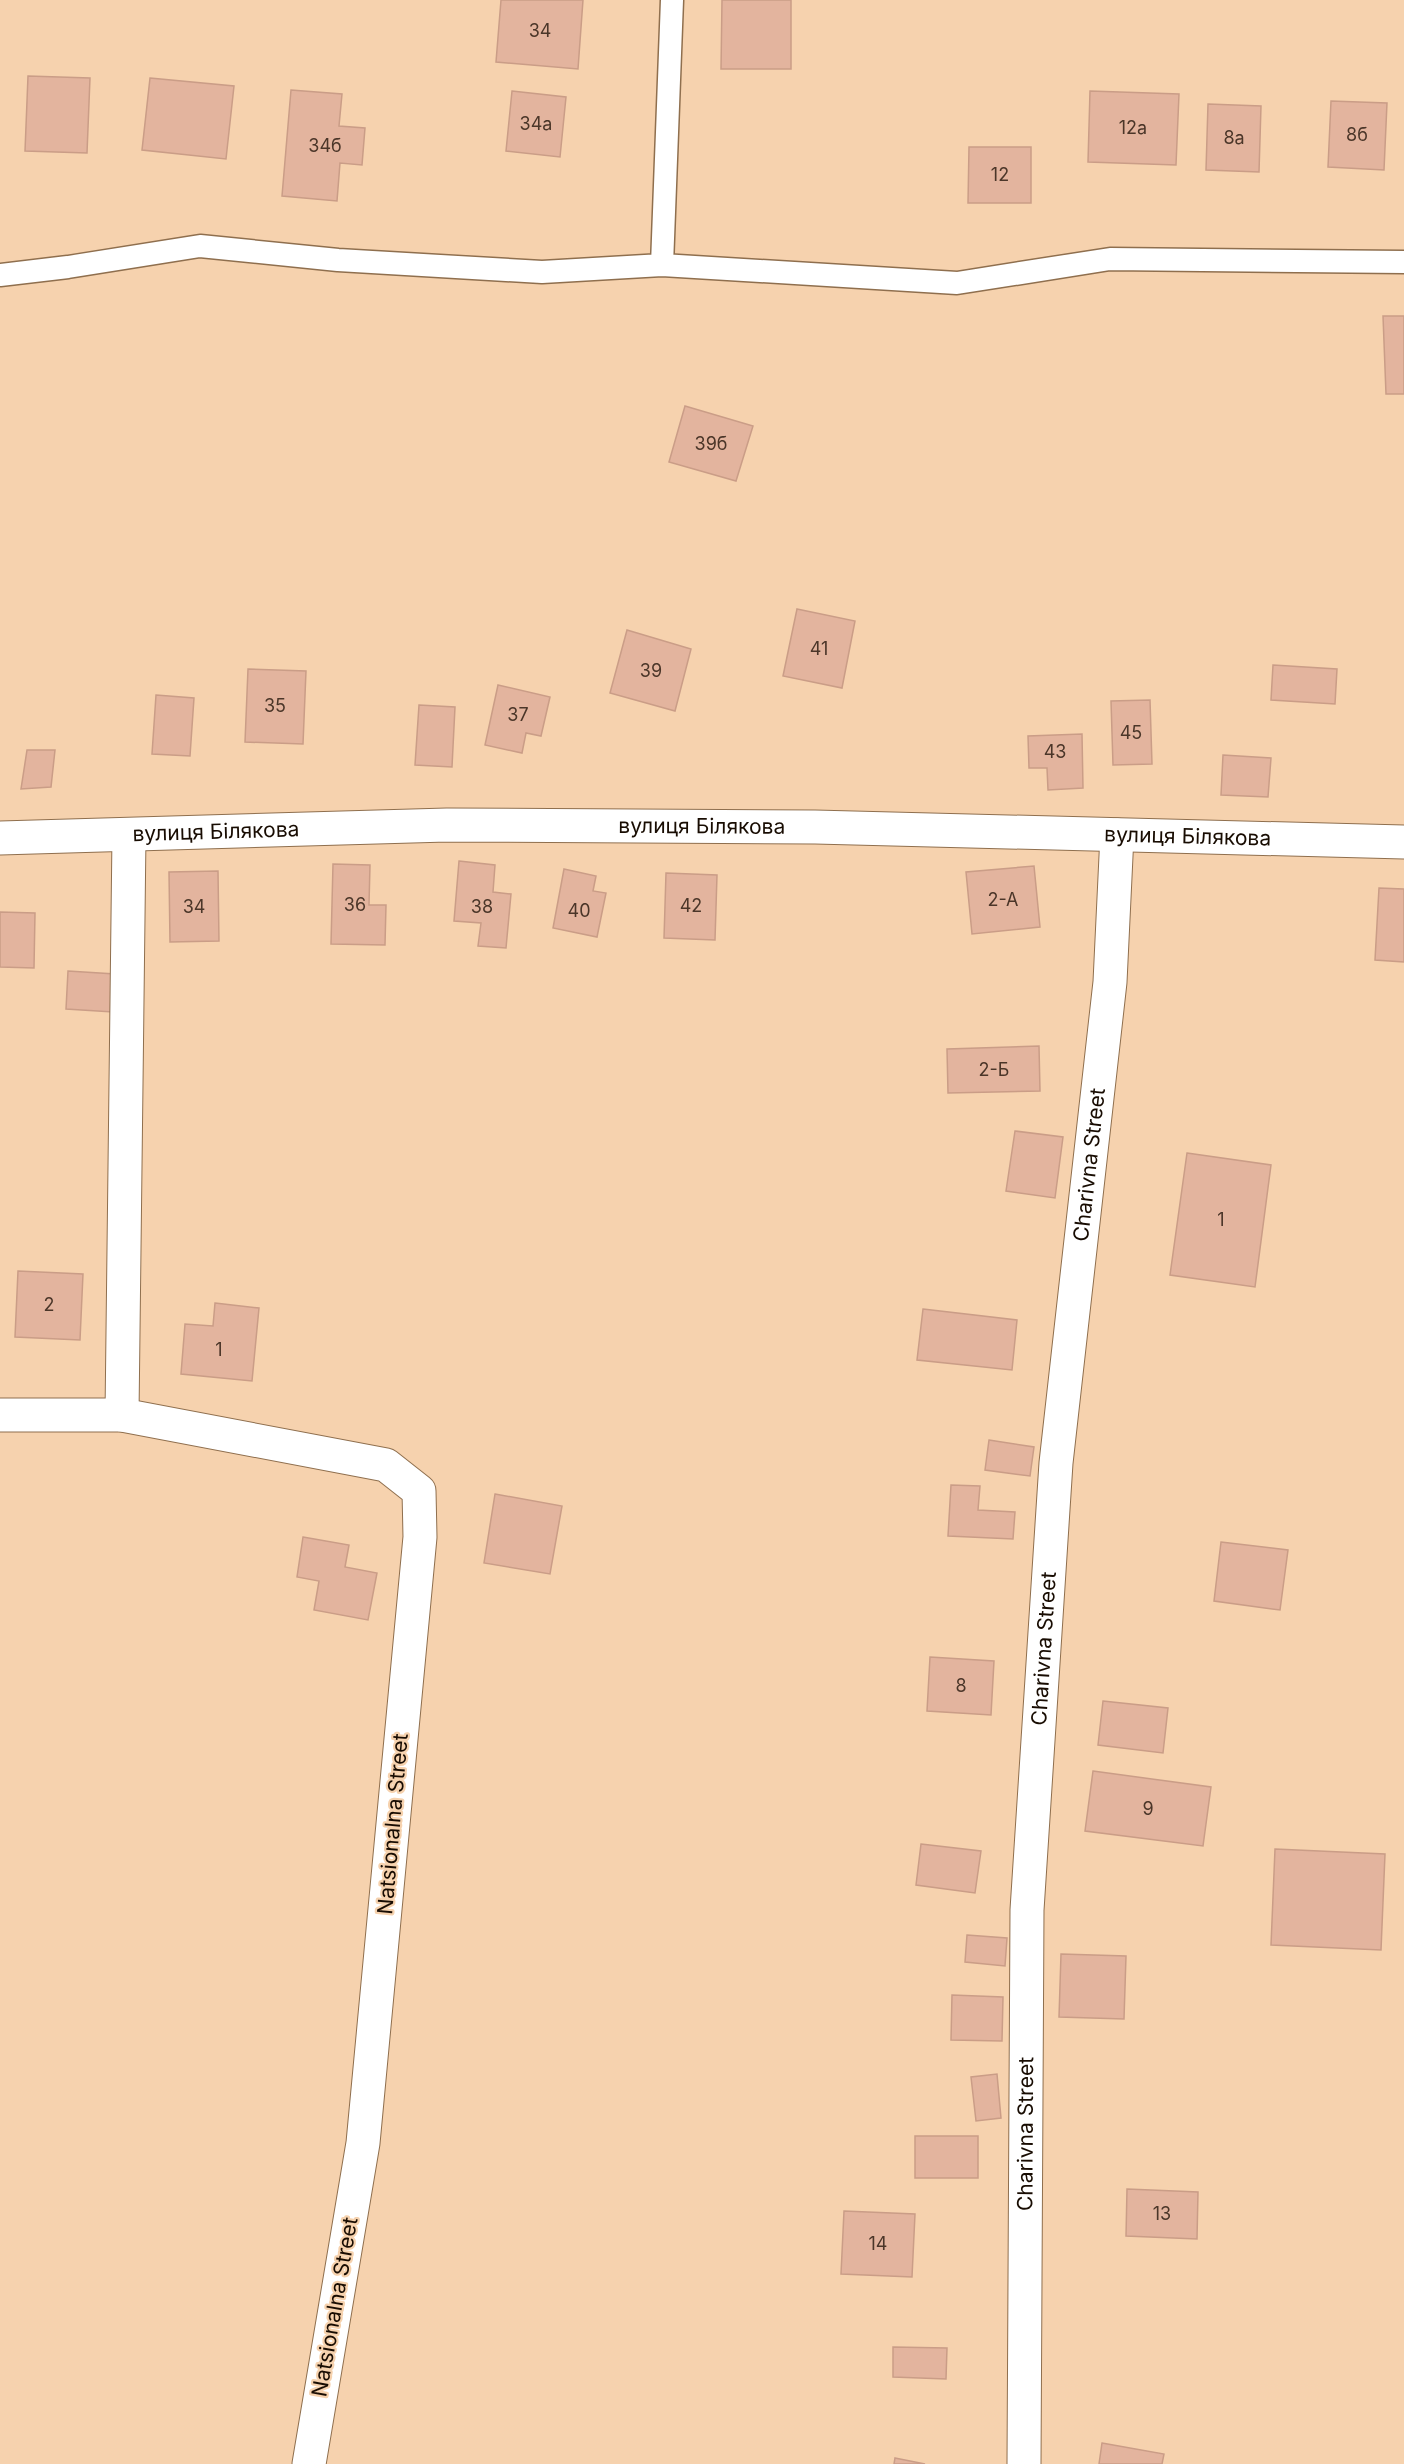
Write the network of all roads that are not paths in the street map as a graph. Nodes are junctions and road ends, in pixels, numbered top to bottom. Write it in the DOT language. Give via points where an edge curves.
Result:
graph roads {
  1 [pos="672,0"];
  2 [pos="1404,262"];
  3 [pos="662,265"];
  4 [pos="0,275"];
  5 [pos="1117,835"];
  6 [pos="129,836"];
  7 [pos="0,838"];
  8 [pos="1404,842"];
  9 [pos="0,1415"];
  10 [pos="122,1415"];
  11 [pos="309,2464"];
  12 [pos="1024,2464"];
  1 -- 3 [label="lane"];
  2 -- 3 [label="lane" via="1110,259 957,283"];
  3 -- 4 [label="lane" via="542,272 338,260 200,246"];
  5 -- 6 [label="street, вулиця Білякова" via="815,827 447,825"];
  5 -- 8 [label="street, вулиця Білякова"];
  5 -- 12 [label="street, Charivna Street" via="1110,982 1056,1462 1027,1910"];
  6 -- 7 [label="street, вулиця Білякова"];
  6 -- 10 [label="street"];
  9 -- 10 [label="street"];
  10 -- 11 [label="street, Natsionalna Street" via="386,1465 419,1491 420,1537 363,2143"];
}
